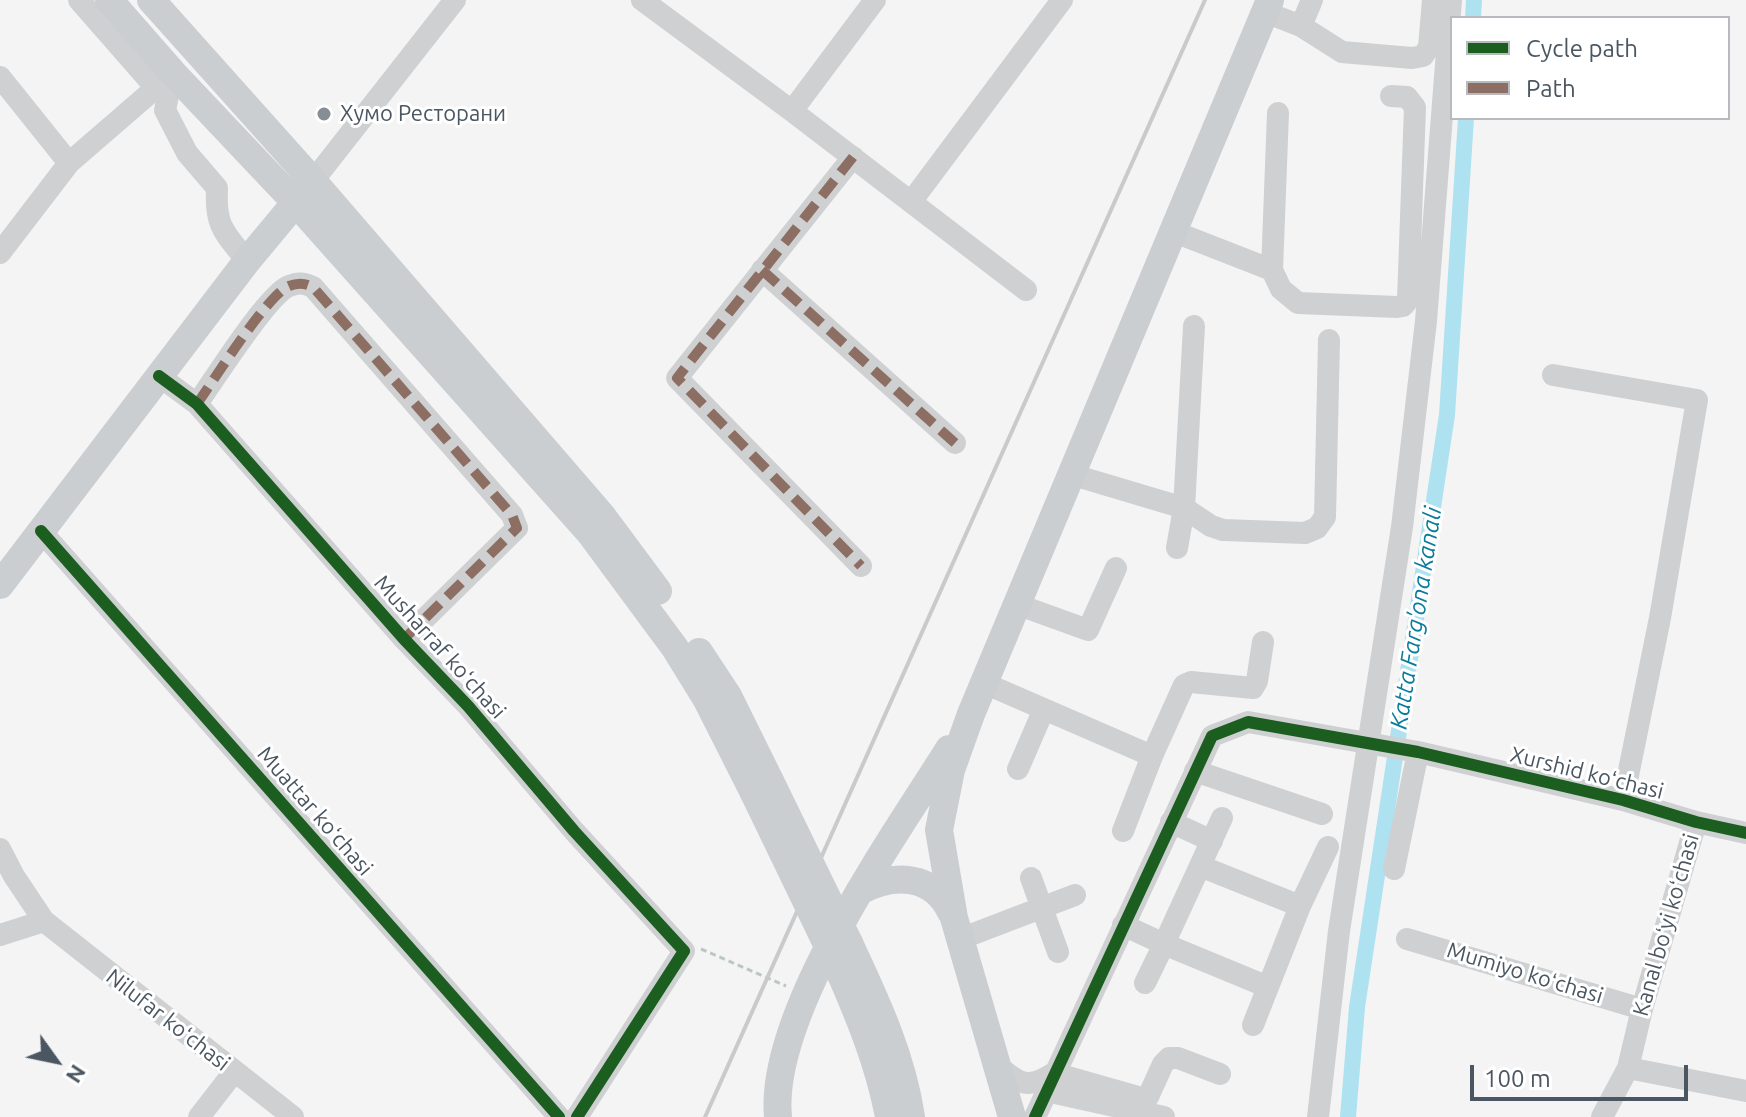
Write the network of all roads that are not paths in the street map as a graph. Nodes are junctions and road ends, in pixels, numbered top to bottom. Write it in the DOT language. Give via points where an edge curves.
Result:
graph roads {
  1 [pos="79,0"];
  2 [pos="109,0"];
  3 [pos="151,0"];
  4 [pos="455,0"];
  5 [pos="875,0"];
  6 [pos="1062,0"];
  7 [pos="1312,0"];
  8 [pos="1433,0"];
  9 [pos="1451,0"];
  10 [pos="653,3"];
  11 [pos="1268,6"];
  12 [pos="1301,26"];
  13 [pos="0,77"];
  14 [pos="164,80"];
  15 [pos="1391,96"];
  16 [pos="792,111"];
  17 [pos="1278,113"];
  18 [pos="853,157"];
  19 [pos="69,163"];
  20 [pos="304,192"];
  21 [pos="911,202"];
  22 [pos="1172,231"];
  23 [pos="0,253"];
  24 [pos="247,261"];
  25 [pos="762,270"];
  26 [pos="1272,270"];
  27 [pos="1026,290"];
  28 [pos="1194,326"];
  29 [pos="1329,340"];
  30 [pos="1553,375"];
  31 [pos="159,376"];
  32 [pos="197,404"];
  33 [pos="955,443"];
  34 [pos="1070,474"];
  35 [pos="1184,508"];
  36 [pos="41,531"];
  37 [pos="1177,548"];
  38 [pos="861,566"];
  39 [pos="1116,568"];
  40 [pos="0,585"];
  41 [pos="1016,604"];
  42 [pos="404,639"];
  43 [pos="1263,642"];
  44 [pos="984,683"];
  45 [pos="1044,709"];
  46 [pos="971,714"];
  47 [pos="1370,743"];
  48 [pos="1418,752"];
  49 [pos="1152,756"];
  50 [pos="1018,769"];
  51 [pos="1195,771"];
  52 [pos="1623,800"];
  53 [pos="1322,814"];
  54 [pos="1222,818"];
  55 [pos="1171,822"];
  56 [pos="1696,822"];
  57 [pos="1123,831"];
  58 [pos="1746,833"];
  59 [pos="1212,841"];
  60 [pos="1328,847"];
  61 [pos="0,849"];
  62 [pos="1200,866"];
  63 [pos="1394,869"];
  64 [pos="1031,878"];
  65 [pos="860,891"];
  66 [pos="1075,895"];
  67 [pos="1300,906"];
  68 [pos="1042,908"];
  69 [pos="44,921"];
  70 [pos="1123,925"];
  71 [pos="957,928"];
  72 [pos="0,935"];
  73 [pos="1407,939"];
  74 [pos="1164,944"];
  75 [pos="1058,952"];
  76 [pos="842,953"];
  77 [pos="1145,983"];
  78 [pos="1268,987"];
  79 [pos="1642,1009"];
  80 [pos="1253,1025"];
  81 [pos="997,1065"];
  82 [pos="1628,1068"];
  83 [pos="234,1072"];
  84 [pos="1220,1074"];
  85 [pos="1050,1082"];
  86 [pos="1746,1091"];
  87 [pos="199,1117"];
  88 [pos="293,1117"];
  89 [pos="559,1117"];
  90 [pos="577,1117"];
  91 [pos="778,1117"];
  92 [pos="889,1117"];
  93 [pos="911,1117"];
  94 [pos="1012,1117"];
  95 [pos="1035,1117"];
  96 [pos="1164,1117"];
  97 [pos="1318,1117"];
  98 [pos="1602,1117"];
  1 -- 14 [label="street"];
  2 -- 14 [label="main road"];
  3 -- 20 [label="main road"];
  4 -- 20 [label="street"];
  5 -- 16 [label="street"];
  6 -- 21 [label="street"];
  7 -- 12 [label="street"];
  8 -- 12 [label="street" via="1429,47 1423,56 1342,52"];
  9 -- 47 [label="street" via="1426,321"];
  10 -- 16 [label="street"];
  11 -- 12 [label="street"];
  11 -- 22 [label="main road"];
  13 -- 19 [label="street"];
  14 -- 19 [label="street"];
  14 -- 20 [label="main road"];
  14 -- 24 [label="street" via="165,110 187,153 217,188 219,225"];
  15 -- 26 [label="street" via="1407,97 1415,107 1408,300 1397,307 1298,303 1281,289"];
  16 -- 18 [label="street"];
  17 -- 26 [label="street"];
  18 -- 21 [label="street"];
  18 -- 25 [label="street"];
  19 -- 23 [label="street"];
  20 -- 24 [label="main road"];
  20 -- 76 [label="main road, bridge" via="603,517 669,606 728,696 762,787"];
  21 -- 27 [label="street"];
  22 -- 26 [label="street"];
  22 -- 34 [label="main road"];
  24 -- 31 [label="main road"];
  25 -- 33 [label="street"];
  25 -- 38 [label="street" via="677,378"];
  28 -- 35 [label="street"];
  29 -- 35 [label="street" via="1325,517 1317,528 1305,533 1223,530"];
  30 -- 52 [label="street" via="1697,400"];
  31 -- 32 [label="street, Musharraf koʻchasi"];
  31 -- 36 [label="main road"];
  32 -- 42 [label="street, Musharraf koʻchasi"];
  32 -- 42 [label="street" via="269,303 288,286 313,287 512,515 517,528"];
  34 -- 35 [label="street"];
  34 -- 41 [label="main road"];
  35 -- 37 [label="street"];
  36 -- 40 [label="main road"];
  36 -- 89 [label="street, Muattar koʻchasi"];
  39 -- 41 [label="street" via="1088,630"];
  41 -- 44 [label="main road"];
  42 -- 90 [label="street, Musharraf koʻchasi" via="684,951"];
  43 -- 49 [label="street" via="1253,688 1184,685"];
  44 -- 45 [label="street"];
  44 -- 46 [label="main road"];
  45 -- 49 [label="street"];
  45 -- 50 [label="street"];
  46 -- 65 [label="main road"];
  46 -- 71 [label="main road" via="951,770 939,830"];
  47 -- 48 [label="street, Xurshid koʻchasi"];
  47 -- 51 [label="street, Xurshid koʻchasi" via="1248,722 1212,736"];
  47 -- 97 [label="street" via="1339,931"];
  48 -- 52 [label="street, Xurshid koʻchasi"];
  48 -- 63 [label="street"];
  49 -- 57 [label="street"];
  51 -- 53 [label="street"];
  51 -- 55 [label="street, Xurshid koʻchasi"];
  52 -- 56 [label="street, Xurshid koʻchasi"];
  54 -- 59 [label="street"];
  55 -- 59 [label="street"];
  55 -- 70 [label="street, Xurshid koʻchasi"];
  56 -- 58 [label="street, Xurshid koʻchasi"];
  56 -- 79 [label="street, Kanal boʻyi koʻchasi"];
  59 -- 62 [label="street"];
  60 -- 67 [label="street"];
  61 -- 69 [label="street, Nilufar koʻchasi"];
  62 -- 67 [label="street"];
  62 -- 74 [label="street"];
  64 -- 68 [label="street"];
  65 -- 71 [label="main road" via="887,880 916,880 940,894"];
  65 -- 91 [label="main road" via="806,995 785,1050"];
  66 -- 68 [label="street"];
  67 -- 78 [label="street"];
  68 -- 71 [label="street"];
  68 -- 75 [label="street"];
  69 -- 72 [label="street"];
  69 -- 83 [label="street, Nilufar koʻchasi"];
  70 -- 74 [label="street"];
  70 -- 85 [label="street, Xurshid koʻchasi"];
  71 -- 81 [label="main road"];
  73 -- 79 [label="street, Mumiyo koʻchasi"];
  74 -- 77 [label="street"];
  74 -- 78 [label="street"];
  76 -- 92 [label="main road"];
  76 -- 93 [label="main road" via="876,1000 897,1055"];
  78 -- 80 [label="street"];
  79 -- 82 [label="street, Kanal boʻyi koʻchasi"];
  81 -- 85 [label="street" via="1027,1084"];
  81 -- 94 [label="main road"];
  82 -- 86 [label="street"];
  82 -- 98 [label="street, Kanal boʻyi koʻchasi"];
  83 -- 87 [label="street"];
  83 -- 88 [label="street, Nilufar koʻchasi"];
  84 -- 85 [label="street" via="1169,1058 1148,1097 1142,1098"];
  85 -- 95 [label="street, Xurshid koʻchasi"];
  85 -- 96 [label="street"];
}
